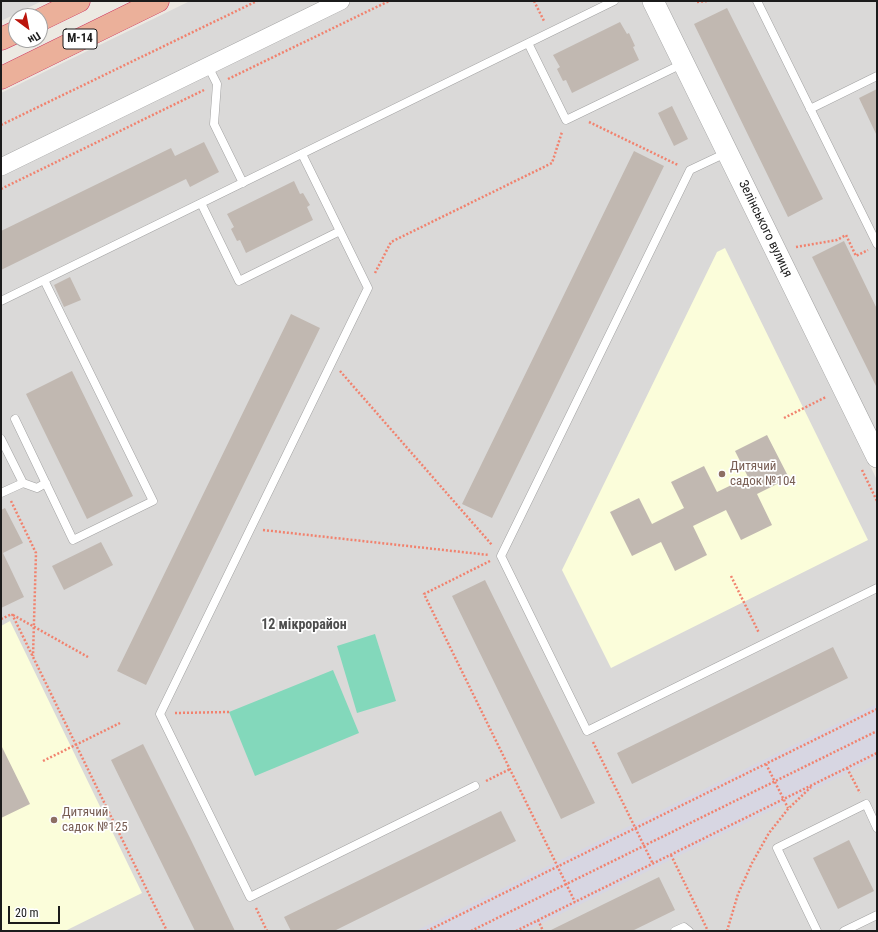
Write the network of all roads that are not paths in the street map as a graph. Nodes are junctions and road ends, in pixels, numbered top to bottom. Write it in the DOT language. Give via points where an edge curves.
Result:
graph roads {
  1 [pos="79,1"];
  2 [pos="158,1"];
  3 [pos="341,1"];
  4 [pos="614,1"];
  5 [pos="652,1"];
  6 [pos="757,1"];
  7 [pos="48,16"];
  8 [pos="528,43"];
  9 [pos="683,63"];
  10 [pos="208,66"];
  11 [pos="877,76"];
  12 [pos="1,78"];
  13 [pos="810,109"];
  14 [pos="727,152"];
  15 [pos="302,154"];
  16 [pos="1,167"];
  17 [pos="243,183"];
  18 [pos="201,203"];
  19 [pos="340,231"];
  20 [pos="877,244"];
  21 [pos="44,280"];
  22 [pos="1,301"];
  23 [pos="15,419"];
  24 [pos="1,439"];
  25 [pos="877,457"];
  26 [pos="22,483"];
  27 [pos="46,483"];
  28 [pos="3,492"];
  29 [pos="877,588"];
  30 [pos="475,786"];
  31 [pos="877,828"];
  32 [pos="877,915"];
  33 [pos="675,931"];
  34 [pos="689,931"];
  35 [pos="817,931"];
  36 [pos="844,931"];
  1 -- 7 [label="highway, М-14"];
  2 -- 12 [label="highway, М-14"];
  3 -- 10 [label="street"];
  4 -- 8 [label="lane"];
  5 -- 9 [label="street, Зелінського вулиця"];
  6 -- 13 [label="lane"];
  8 -- 9 [label="lane" via="566,120"];
  8 -- 15 [label="lane"];
  9 -- 14 [label="street, Зелінського вулиця"];
  10 -- 16 [label="street"];
  10 -- 17 [label="lane" via="217,84 214,124"];
  11 -- 13 [label="lane"];
  13 -- 20 [label="lane"];
  14 -- 25 [label="street, Зелінського вулиця"];
  14 -- 29 [label="lane" via="690,170 501,556 587,731"];
  15 -- 17 [label="lane"];
  15 -- 19 [label="lane"];
  17 -- 18 [label="lane"];
  18 -- 19 [label="lane" via="239,281"];
  18 -- 21 [label="lane"];
  19 -- 30 [label="lane" via="368,288 160,714 250,897"];
  21 -- 22 [label="lane"];
  21 -- 27 [label="lane" via="153,501 74,540"];
  23 -- 27 [label="lane"];
  24 -- 26 [label="lane"];
  26 -- 27 [label="lane" via="37,488"];
  26 -- 28 [label="lane"];
  31 -- 35 [label="lane" via="866,804 777,848"];
  32 -- 36 [label="lane"];
  33 -- 34 [label="lane" via="684,927"];
}
